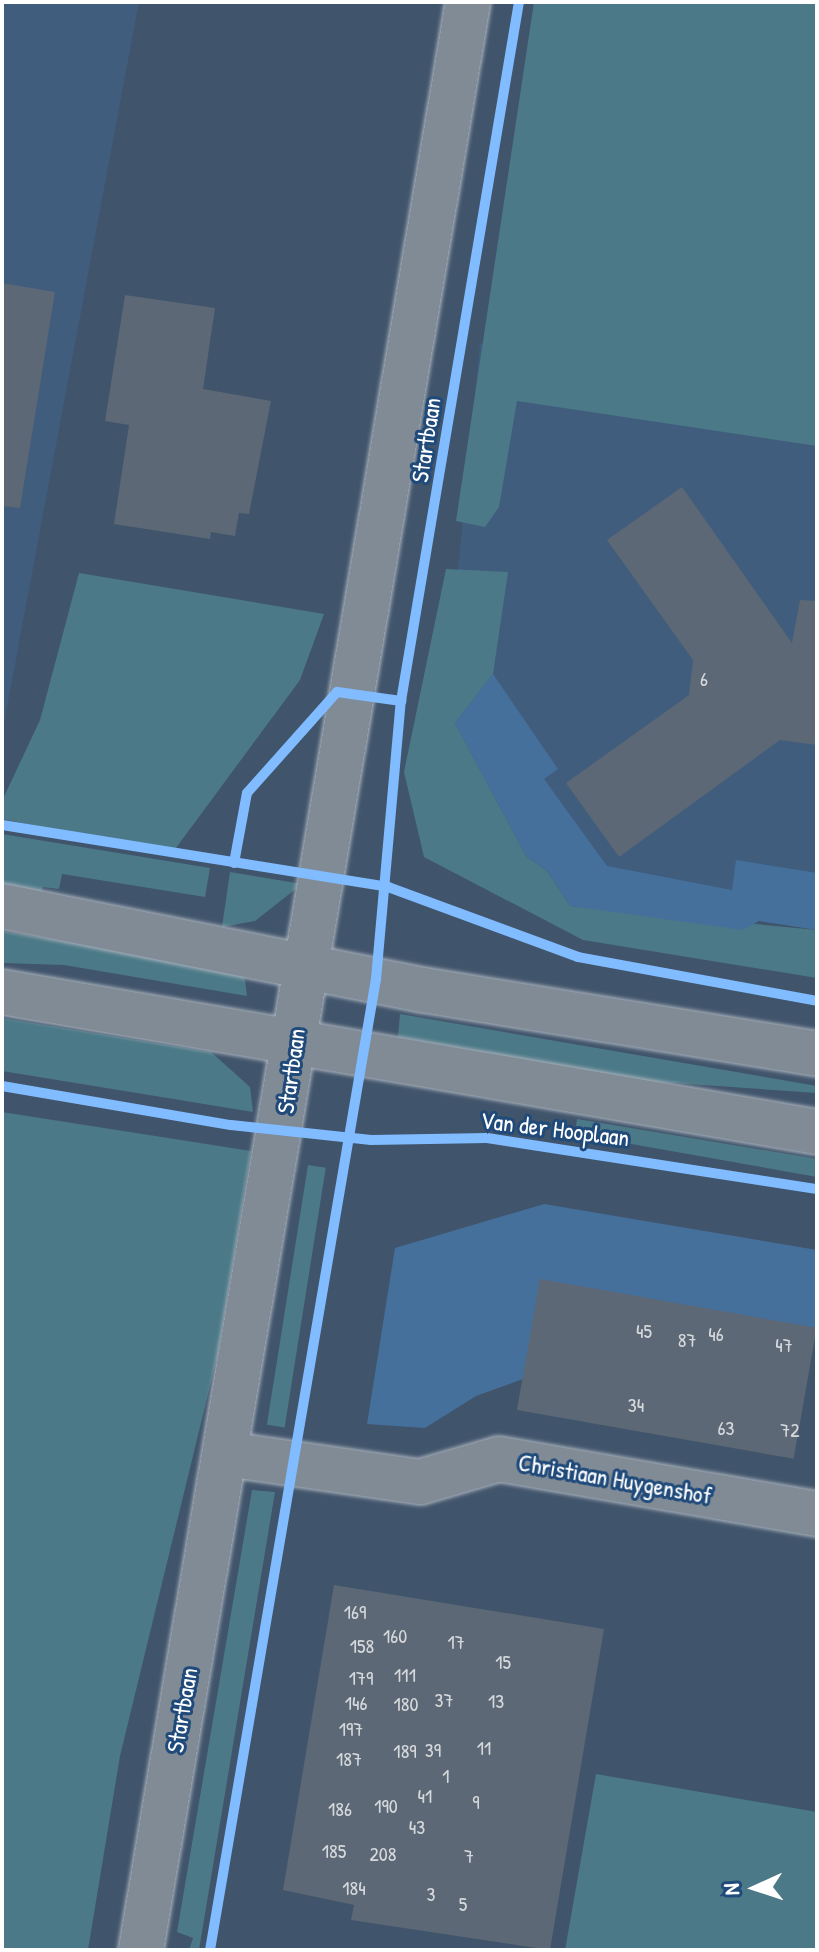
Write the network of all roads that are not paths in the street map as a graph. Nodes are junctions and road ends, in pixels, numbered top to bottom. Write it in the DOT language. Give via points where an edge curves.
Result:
graph roads {
  1 [pos="468,2"];
  2 [pos="2,906"];
  3 [pos="307,962"];
  4 [pos="2,992"];
  5 [pos="294,1041"];
  6 [pos="817,1054"];
  7 [pos="817,1132"];
  8 [pos="226,1454"];
  9 [pos="817,1514"];
  10 [pos="141,1950"];
  1 -- 3 [label="street, Startbaan"];
  2 -- 3 [label="street"];
  3 -- 5 [label="street, Startbaan"];
  3 -- 6 [label="street" via="423,990"];
  4 -- 5 [label="street, Van der Hooplaan"];
  5 -- 7 [label="street, Van der Hooplaan"];
  5 -- 8 [label="street, Startbaan"];
  8 -- 9 [label="street, Christiaan Huygenshof" via="420,1482 499,1459"];
  8 -- 10 [label="street, Startbaan"];
}
